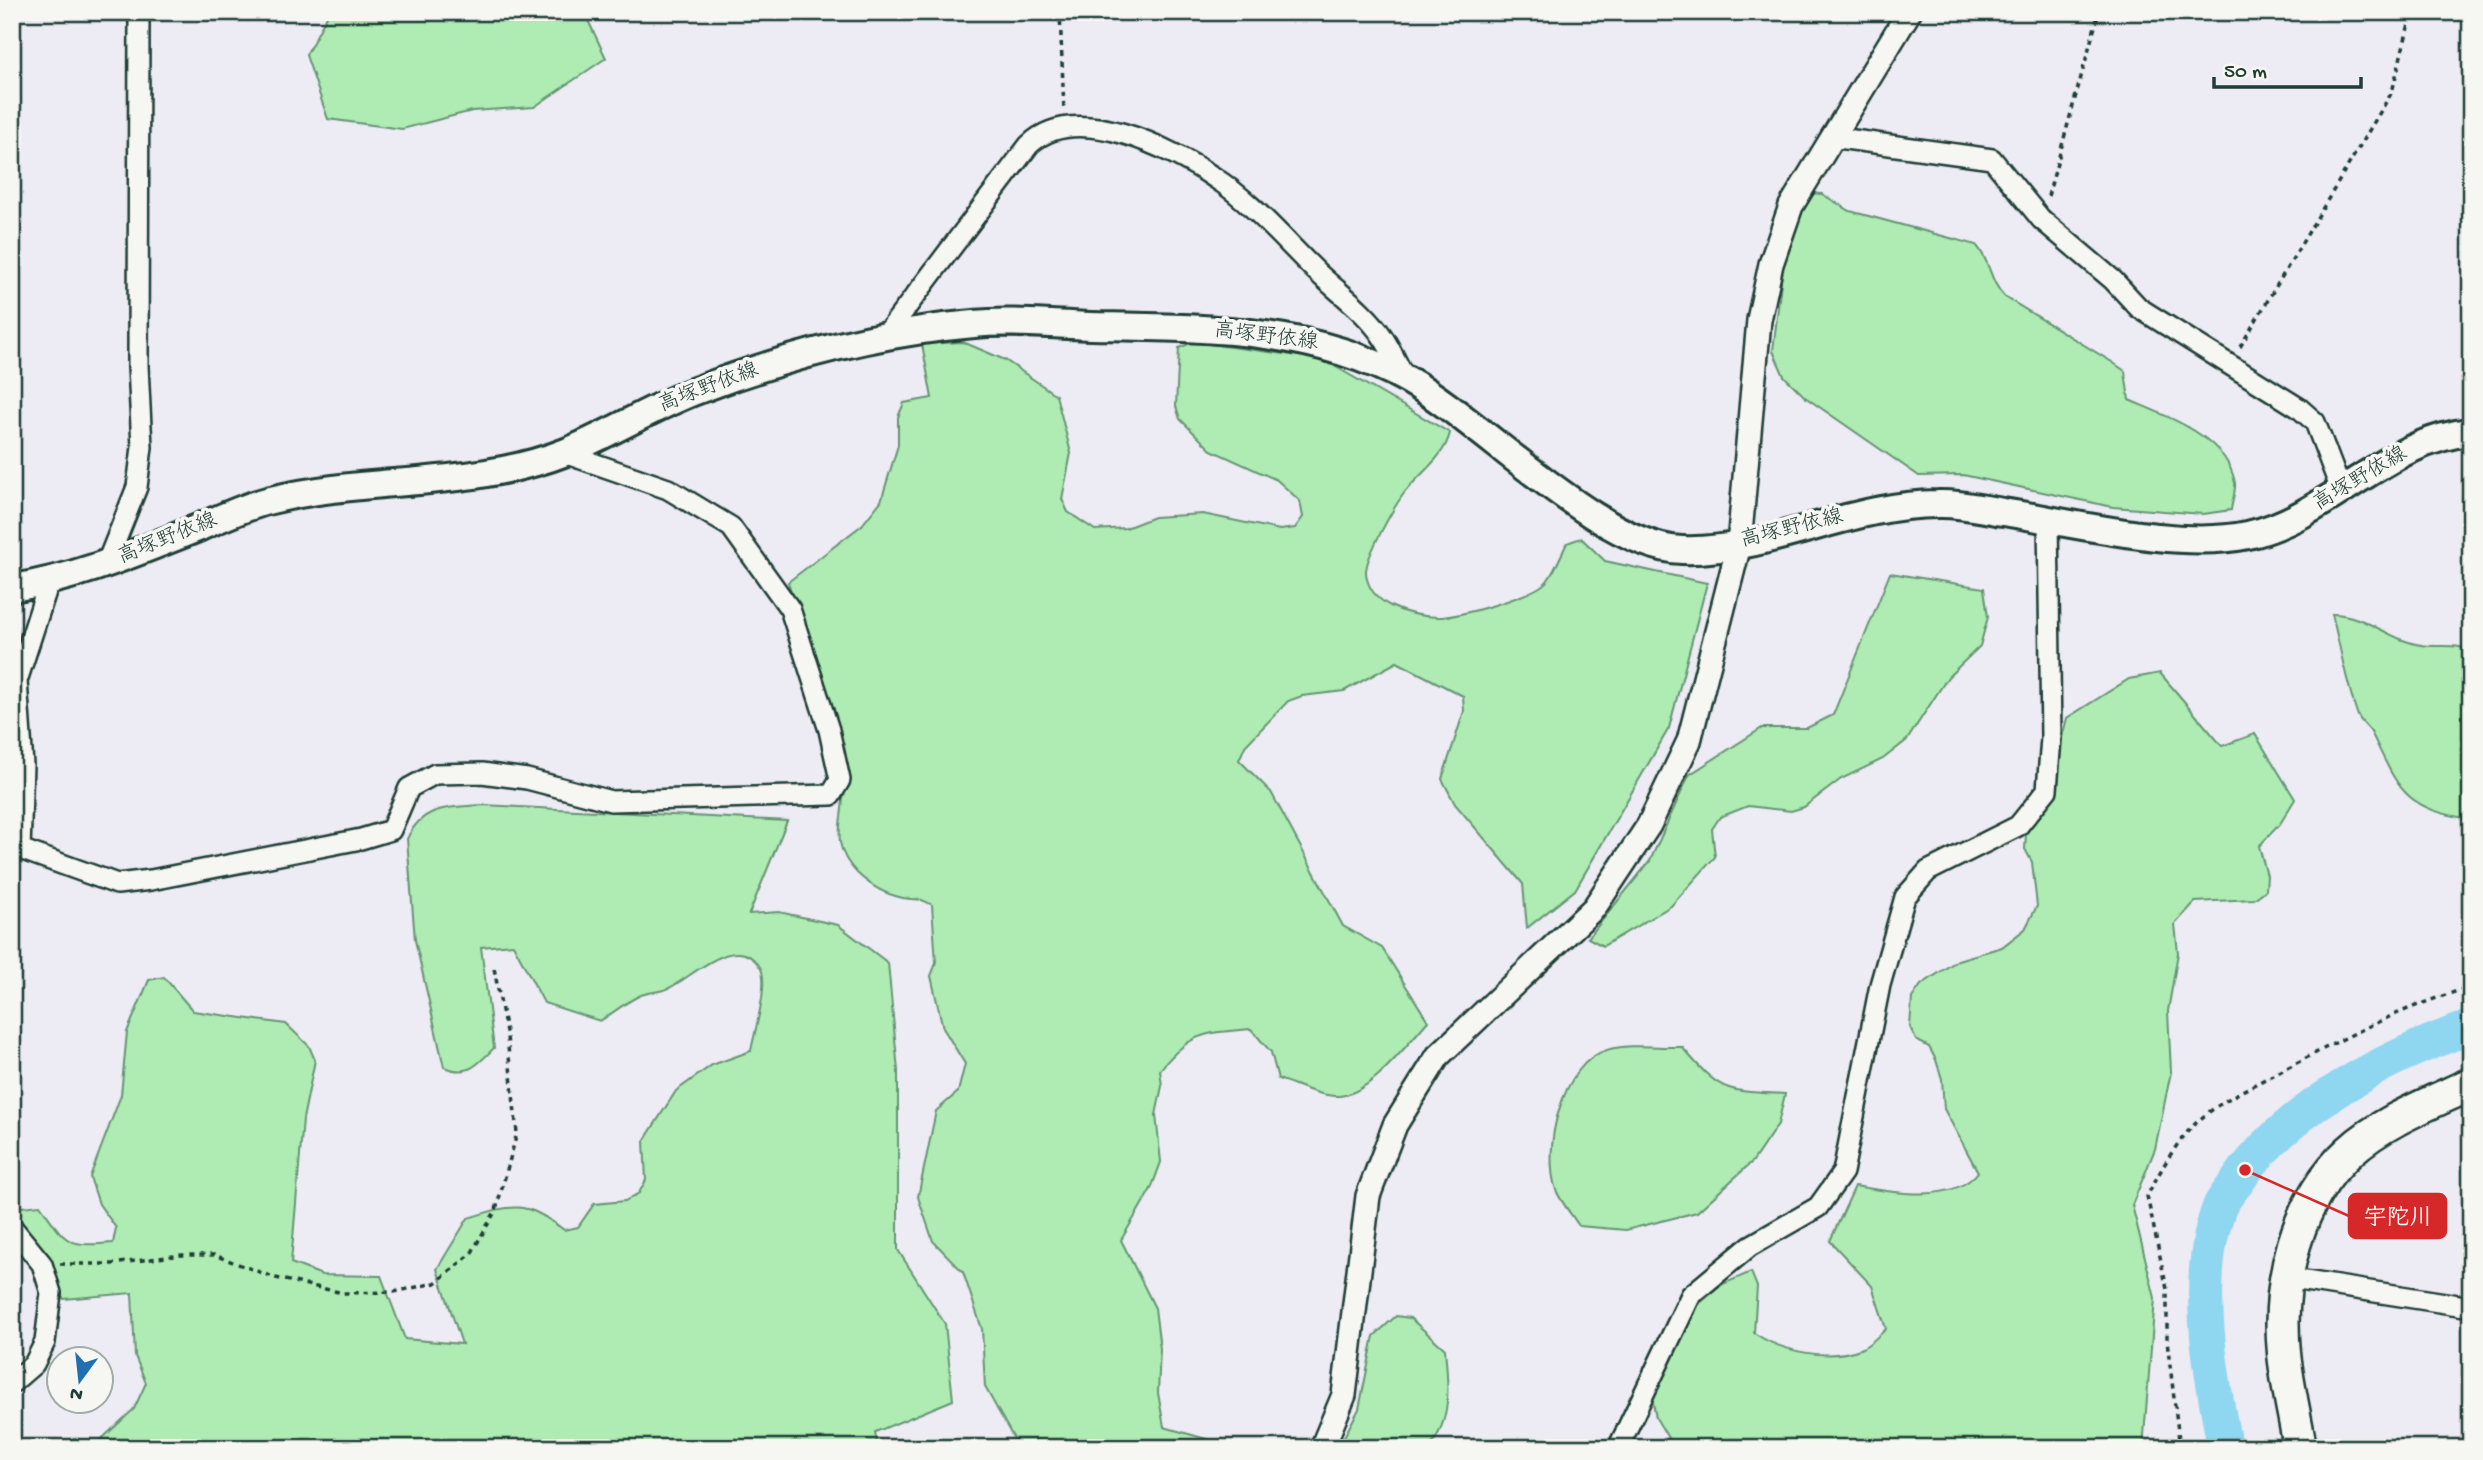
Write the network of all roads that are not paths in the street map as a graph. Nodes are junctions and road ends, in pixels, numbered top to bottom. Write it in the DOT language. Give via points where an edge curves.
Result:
graph roads {
  1 [pos="139,12"];
  2 [pos="1909,12"];
  3 [pos="1831,137"];
  4 [pos="884,337"];
  5 [pos="1405,378"];
  6 [pos="2471,432"];
  7 [pos="564,453"];
  8 [pos="2341,490"];
  9 [pos="2048,519"];
  10 [pos="1738,545"];
  11 [pos="106,565"];
  12 [pos="49,582"];
  13 [pos="12,588"];
  14 [pos="2471,1084"];
  15 [pos="12,1227"];
  16 [pos="2286,1278"];
  17 [pos="2471,1307"];
  18 [pos="12,1383"];
  19 [pos="1322,1448"];
  20 [pos="1618,1448"];
  21 [pos="2300,1448"];
  1 -- 11 [label="street" via="142,447 137,487"];
  2 -- 3 [label="street"];
  3 -- 8 [label="street" via="1992,159 2041,219 2139,308 2315,422"];
  3 -- 10 [label="street" via="1791,206 1771,264 1759,320"];
  4 -- 5 [label="main road, 高塚野依線" via="978,323 1268,335 1339,348"];
  4 -- 5 [label="street" via="1024,151 1040,134 1066,127 1115,131 1174,153 1218,179 1381,334"];
  4 -- 7 [label="main road, 高塚野依線" via="789,359 691,392"];
  5 -- 10 [label="main road, 高塚野依線" via="1450,406 1592,514 1641,542 1681,550"];
  6 -- 8 [label="main road, 高塚野依線" via="2420,444"];
  7 -- 11 [label="main road, 高塚野依線" via="488,475 364,484 266,500"];
  7 -- 12 [label="street" via="668,489 732,527 790,609 841,780 831,795 611,801 527,779 482,773 435,774 410,788 391,830 117,884 20,849 23,765 17,681"];
  8 -- 9 [label="main road, 高塚野依線" via="2297,519 2247,535 2191,541"];
  9 -- 10 [label="main road, 高塚野依線" via="1944,503 1890,507"];
  9 -- 20 [label="street" via="2052,738 2048,790 2018,826 1928,871 1905,897 1880,985 1843,1172 1818,1207 1750,1246 1691,1295"];
  10 -- 19 [label="street" via="1689,741 1649,825 1594,908 1438,1056 1395,1125 1368,1196 1344,1395"];
  11 -- 12 [label="main road, 高塚野依線"];
  12 -- 13 [label="main road, 高塚野依線"];
  14 -- 16 [label="highway" via="2397,1120 2350,1151 2319,1188 2294,1242"];
  15 -- 18 [label="street" via="42,1264 51,1293 45,1342 34,1364"];
  16 -- 17 [label="street"];
  16 -- 21 [label="highway" via="2284,1351"];
}
